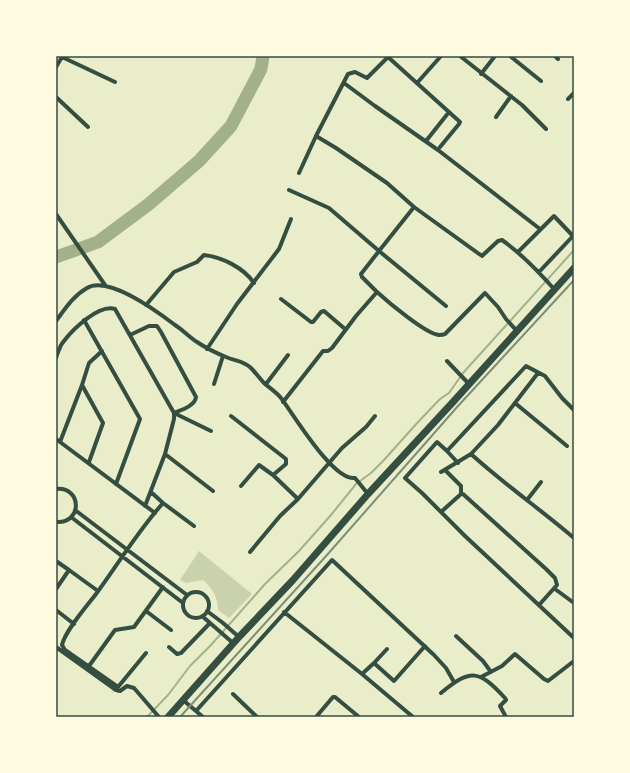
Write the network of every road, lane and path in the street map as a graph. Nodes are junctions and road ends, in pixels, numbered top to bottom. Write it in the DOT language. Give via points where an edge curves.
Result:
graph roads {
  1 [pos="62,56"];
  2 [pos="441,56"];
  3 [pos="460,56"];
  4 [pos="495,56"];
  5 [pos="510,56"];
  6 [pos="387,57"];
  7 [pos="56,67"];
  8 [pos="482,74"];
  9 [pos="541,81"];
  10 [pos="115,82"];
  11 [pos="344,83"];
  12 [pos="417,83"];
  13 [pos="574,93"];
  14 [pos="511,96"];
  15 [pos="56,97"];
  16 [pos="568,99"];
  17 [pos="449,112"];
  18 [pos="496,117"];
  19 [pos="88,127"];
  20 [pos="546,129"];
  21 [pos="316,136"];
  22 [pos="426,141"];
  23 [pos="440,147"];
  24 [pos="299,173"];
  25 [pos="289,190"];
  26 [pos="414,207"];
  27 [pos="56,214"];
  28 [pos="291,219"];
  29 [pos="540,230"];
  30 [pos="379,251"];
  31 [pos="518,252"];
  32 [pos="574,268"];
  33 [pos="539,272"];
  34 [pos="254,283"];
  35 [pos="106,285"];
  36 [pos="554,289"];
  37 [pos="377,292"];
  38 [pos="281,299"];
  39 [pos="146,305"];
  40 [pos="446,306"];
  41 [pos="84,320"];
  42 [pos="56,321"];
  43 [pos="345,329"];
  44 [pos="515,329"];
  45 [pos="130,335"];
  46 [pos="207,349"];
  47 [pos="102,351"];
  48 [pos="288,355"];
  49 [pos="223,356"];
  50 [pos="56,358"];
  51 [pos="447,361"];
  52 [pos="538,373"];
  53 [pos="467,382"];
  54 [pos="214,384"];
  55 [pos="266,384"];
  56 [pos="82,385"];
  57 [pos="283,402"];
  58 [pos="515,403"];
  59 [pos="574,410"];
  60 [pos="174,414"];
  61 [pos="231,416"];
  62 [pos="375,416"];
  63 [pos="211,431"];
  64 [pos="56,439"];
  65 [pos="60,442"];
  66 [pos="567,446"];
  67 [pos="447,451"];
  68 [pos="165,454"];
  69 [pos="471,454"];
  70 [pos="89,462"];
  71 [pos="329,463"];
  72 [pos="458,463"];
  73 [pos="273,475"];
  74 [pos="541,482"];
  75 [pos="116,484"];
  76 [pos="241,486"];
  77 [pos="56,489"];
  78 [pos="213,491"];
  79 [pos="366,491"];
  80 [pos="150,492"];
  81 [pos="461,494"];
  82 [pos="298,499"];
  83 [pos="527,500"];
  84 [pos="163,503"];
  85 [pos="145,506"];
  86 [pos="76,510"];
  87 [pos="441,512"];
  88 [pos="154,513"];
  89 [pos="71,517"];
  90 [pos="56,522"];
  91 [pos="194,526"];
  92 [pos="574,538"];
  93 [pos="128,548"];
  94 [pos="250,552"];
  95 [pos="122,556"];
  96 [pos="56,561"];
  97 [pos="70,570"];
  98 [pos="163,587"];
  99 [pos="555,588"];
  100 [pos="56,589"];
  101 [pos="98,591"];
  102 [pos="187,595"];
  103 [pos="183,603"];
  104 [pos="574,604"];
  105 [pos="539,605"];
  106 [pos="56,610"];
  107 [pos="207,611"];
  108 [pos="146,612"];
  109 [pos="284,612"];
  110 [pos="202,616"];
  111 [pos="74,624"];
  112 [pos="210,624"];
  113 [pos="171,630"];
  114 [pos="236,634"];
  115 [pos="456,636"];
  116 [pos="574,637"];
  117 [pos="230,641"];
  118 [pos="425,646"];
  119 [pos="56,647"];
  120 [pos="168,647"];
  121 [pos="387,649"];
  122 [pos="146,653"];
  123 [pos="574,661"];
  124 [pos="374,663"];
  125 [pos="89,666"];
  126 [pos="491,672"];
  127 [pos="362,674"];
  128 [pos="481,677"];
  129 [pos="454,682"];
  130 [pos="441,693"];
  131 [pos="233,694"];
  132 [pos="183,700"];
  133 [pos="196,711"];
  134 [pos="158,716"];
  135 [pos="168,717"];
  136 [pos="203,717"];
  137 [pos="257,717"];
  138 [pos="316,717"];
  139 [pos="359,717"];
  140 [pos="412,717"];
  141 [pos="506,717"];
  1 -- 7 [label="street"];
  1 -- 10 [label="street"];
  2 -- 12 [label="street"];
  3 -- 8 [label="street"];
  4 -- 8 [label="street"];
  5 -- 9 [label="street"];
  6 -- 11 [label="street" via="368,77 355,72 350,73"];
  6 -- 12 [label="street"];
  8 -- 14 [label="street"];
  11 -- 21 [label="street"];
  11 -- 22 [label="street"];
  12 -- 17 [label="street"];
  13 -- 16 [label="street"];
  14 -- 18 [label="street"];
  14 -- 20 [label="street"];
  15 -- 19 [label="street"];
  17 -- 22 [label="street"];
  17 -- 23 [label="street" via="460,122"];
  21 -- 24 [label="street"];
  21 -- 26 [label="street" via="387,184"];
  22 -- 29 [label="street"];
  25 -- 30 [label="street" via="329,208"];
  26 -- 30 [label="street"];
  26 -- 31 [label="street" via="481,256 500,240"];
  27 -- 35 [label="street"];
  28 -- 34 [label="street" via="279,249"];
  29 -- 31 [label="street"];
  29 -- 33 [label="street" via="554,216 573,236"];
  30 -- 37 [label="street" via="361,274"];
  30 -- 40 [label="street"];
  31 -- 33 [label="street"];
  32 -- 36 [label="main road"];
  33 -- 36 [label="street"];
  34 -- 39 [label="street" via="241,269 221,259 204,255 197,262 174,272"];
  34 -- 46 [label="street"];
  35 -- 39 [label="street"];
  35 -- 42 [label="street" via="88,287 71,300"];
  36 -- 44 [label="main road"];
  37 -- 43 [label="street"];
  37 -- 44 [label="street" via="400,312 440,336 445,334 484,293"];
  38 -- 43 [label="street" via="311,322 324,311"];
  39 -- 46 [label="street"];
  41 -- 45 [label="street" via="92,314 113,308"];
  41 -- 47 [label="street"];
  41 -- 50 [label="street" via="63,342"];
  43 -- 57 [label="street" via="332,348 323,351"];
  44 -- 53 [label="main road"];
  45 -- 60 [label="street"];
  45 -- 60 [label="street" via="149,326 157,326 161,332 196,397 192,404"];
  46 -- 49 [label="street"];
  47 -- 56 [label="street" via="89,363"];
  47 -- 75 [label="street" via="140,419"];
  48 -- 55 [label="street"];
  49 -- 54 [label="street"];
  49 -- 55 [label="street" via="244,362"];
  51 -- 53 [label="street"];
  52 -- 58 [label="street"];
  52 -- 59 [label="street" via="545,376"];
  52 -- 67 [label="street" via="526,366"];
  53 -- 79 [label="main road"];
  55 -- 57 [label="street"];
  56 -- 65 [label="street"];
  56 -- 70 [label="street" via="103,423"];
  57 -- 71 [label="street"];
  58 -- 66 [label="street"];
  58 -- 69 [label="street"];
  60 -- 63 [label="street"];
  60 -- 68 [label="street"];
  61 -- 73 [label="street" via="286,459 286,464"];
  62 -- 71 [label="street"];
  64 -- 65 [label="street"];
  65 -- 70 [label="street"];
  67 -- 72 [label="street"];
  67 -- 87 [label="street" via="437,442 405,478"];
  68 -- 78 [label="street"];
  68 -- 80 [label="street"];
  69 -- 72 [label="street"];
  69 -- 83 [label="street"];
  70 -- 75 [label="street"];
  71 -- 79 [label="street" via="350,478 355,478"];
  71 -- 82 [label="street"];
  72 -- 81 [label="street" via="443,471 461,486"];
  73 -- 76 [label="street" via="259,465"];
  73 -- 82 [label="street"];
  74 -- 83 [label="street"];
  75 -- 85 [label="street"];
  77 -- 86 [label="street" via="70,492 76,502"];
  79 -- 114 [label="main road" via="293,580"];
  80 -- 84 [label="street"];
  80 -- 85 [label="street"];
  81 -- 87 [label="street"];
  81 -- 99 [label="street" via="484,511 555,578"];
  82 -- 94 [label="street"];
  83 -- 92 [label="street"];
  84 -- 88 [label="street"];
  84 -- 91 [label="street"];
  85 -- 88 [label="street"];
  86 -- 89 [label="street"];
  86 -- 93 [label="street"];
  87 -- 105 [label="street"];
  88 -- 93 [label="street"];
  89 -- 90 [label="street"];
  89 -- 95 [label="street"];
  93 -- 95 [label="street"];
  93 -- 102 [label="street"];
  95 -- 98 [label="street"];
  95 -- 101 [label="street"];
  96 -- 97 [label="street"];
  97 -- 100 [label="street"];
  97 -- 101 [label="street"];
  98 -- 103 [label="street"];
  98 -- 108 [label="street"];
  99 -- 104 [label="street"];
  99 -- 105 [label="street"];
  101 -- 111 [label="street"];
  102 -- 103 [label="street"];
  102 -- 107 [label="street" via="203,593 209,604"];
  103 -- 110 [label="street" via="184,611 190,616"];
  105 -- 116 [label="street"];
  106 -- 111 [label="street"];
  107 -- 110 [label="street"];
  107 -- 114 [label="street"];
  108 -- 113 [label="street"];
  108 -- 125 [label="street" via="134,627 115,630"];
  109 -- 118 [label="street" via="332,560"];
  109 -- 127 [label="street"];
  109 -- 133 [label="street"];
  110 -- 112 [label="street"];
  111 -- 125 [label="street" via="62,645 65,650"];
  112 -- 117 [label="street"];
  112 -- 120 [label="street" via="181,653 177,654"];
  114 -- 117 [label="main road"];
  115 -- 126 [label="street"];
  117 -- 132 [label="main road"];
  118 -- 124 [label="street" via="394,681"];
  118 -- 129 [label="street" via="446,668"];
  119 -- 134 [label="street" via="116,690 120,691 127,686 134,688"];
  121 -- 124 [label="street"];
  122 -- 125 [label="street" via="118,687"];
  123 -- 126 [label="street" via="550,680 544,679 516,654"];
  124 -- 127 [label="street"];
  126 -- 128 [label="street"];
  127 -- 140 [label="street"];
  128 -- 129 [label="street" via="470,675"];
  128 -- 141 [label="street" via="505,698 500,706"];
  129 -- 130 [label="street"];
  131 -- 137 [label="street"];
  132 -- 133 [label="street"];
  132 -- 135 [label="main road"];
  133 -- 136 [label="street"];
  138 -- 139 [label="street" via="335,697"];
}
